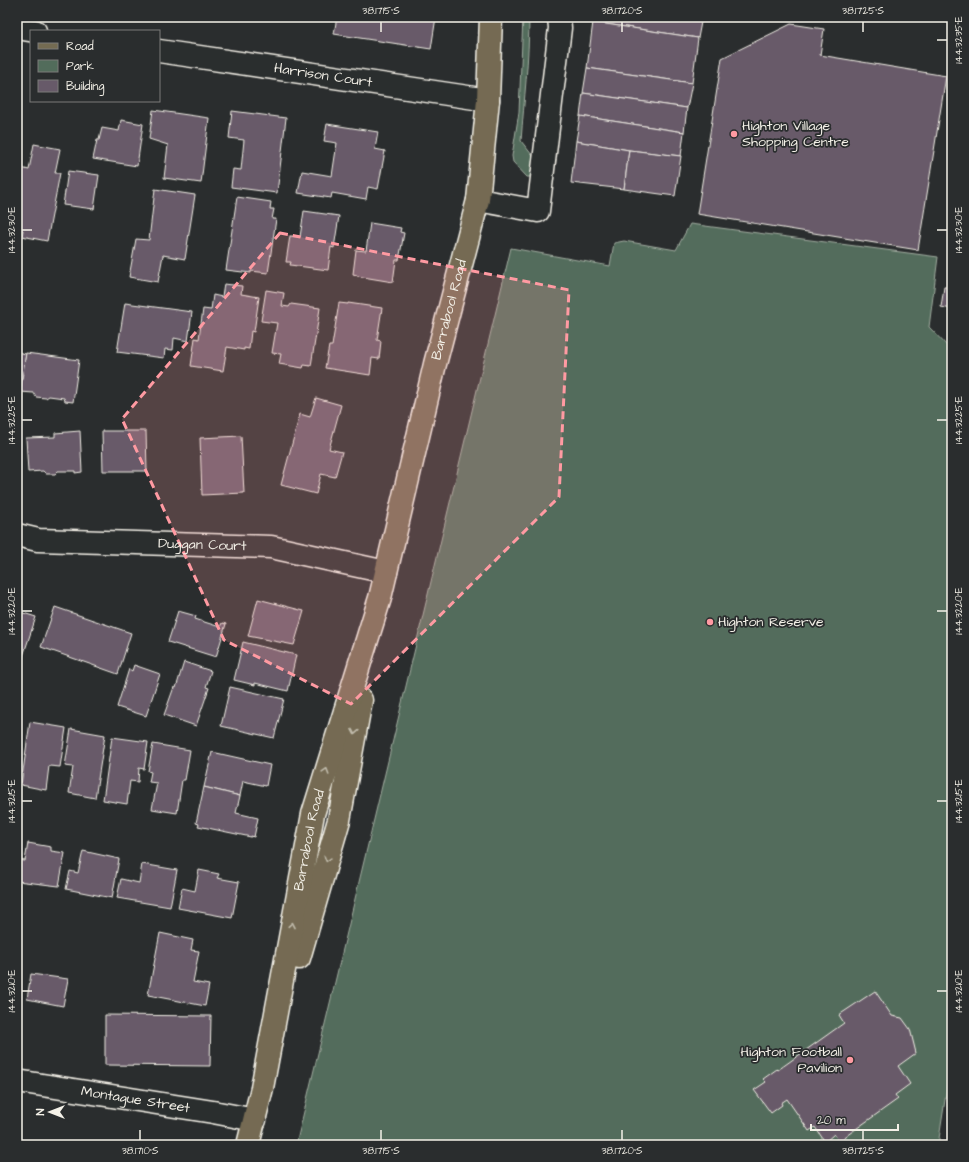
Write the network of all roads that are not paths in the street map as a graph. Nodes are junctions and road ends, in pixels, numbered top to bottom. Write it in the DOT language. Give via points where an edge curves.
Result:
graph roads {
  1 [pos="491,17"];
  2 [pos="560,17"];
  3 [pos="17,28"];
  4 [pos="30,30"];
  5 [pos="160,51"];
  6 [pos="488,100"];
  7 [pos="478,200"];
  8 [pos="17,535"];
  9 [pos="386,572"];
  10 [pos="17,1081"];
  11 [pos="254,1120"];
  12 [pos="248,1145"];
  1 -- 6 [label="main road, Barrabool Road"];
  2 -- 7 [label="street" via="553,97 538,211"];
  3 -- 4 [label="street"];
  5 -- 6 [label="street, Harrison Court"];
  6 -- 7 [label="main road, Barrabool Road"];
  7 -- 9 [label="main road, Barrabool Road" via="435,364"];
  8 -- 9 [label="street, Duggan Court" via="38,540 271,547"];
  9 -- 11 [label="main road, Barrabool Road" via="313,814"];
  10 -- 11 [label="street, Montague Street"];
  11 -- 12 [label="main road, Barrabool Road"];
}
